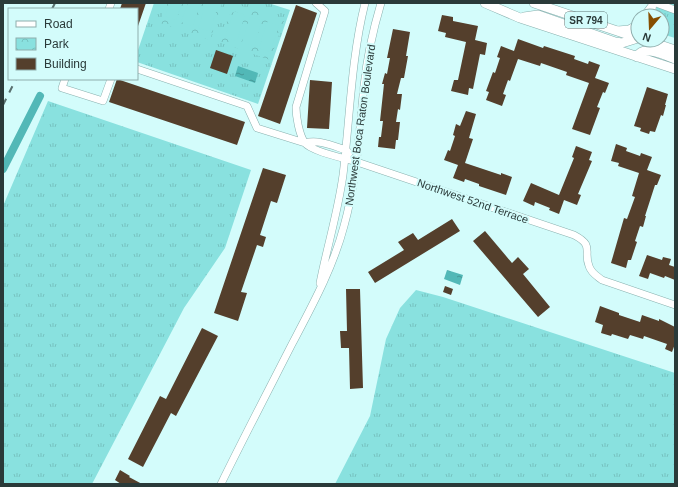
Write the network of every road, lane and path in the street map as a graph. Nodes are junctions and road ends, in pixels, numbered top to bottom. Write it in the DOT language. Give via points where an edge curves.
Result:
graph roads {
  1 [pos="316,3"];
  2 [pos="365,3"];
  3 [pos="381,3"];
  4 [pos="485,3"];
  5 [pos="534,3"];
  6 [pos="654,3"];
  7 [pos="675,10"];
  8 [pos="520,18"];
  9 [pos="630,28"];
  10 [pos="614,30"];
  11 [pos="630,35"];
  12 [pos="630,40"];
  13 [pos="637,57"];
  14 [pos="675,59"];
  15 [pos="138,69"];
  16 [pos="675,69"];
  17 [pos="65,80"];
  18 [pos="111,80"];
  19 [pos="305,143"];
  20 [pos="346,150"];
  21 [pos="345,159"];
  22 [pos="357,162"];
  23 [pos="319,290"];
  24 [pos="675,305"];
  25 [pos="221,484"];
  1 -- 19 [label="street" via="325,11 296,107 297,120"];
  2 -- 20 [label="street, Northwest Boca Raton Boulevard" via="354,56"];
  3 -- 22 [label="street, Northwest Boca Raton Boulevard" via="372,34 366,72"];
  4 -- 8 [label="main road, SR 794"];
  5 -- 10 [label="main road, SR 794"];
  6 -- 7 [label="street"];
  8 -- 12 [label="main road" via="538,15 615,42"];
  8 -- 13 [label="main road, SR 794"];
  9 -- 10 [label="street"];
  10 -- 11 [label="main road, SR 794"];
  13 -- 14 [label="main road" via="639,53 647,50"];
  13 -- 16 [label="main road, SR 794"];
  15 -- 19 [label="street" via="247,106 257,128"];
  17 -- 18 [label="street" via="62,88 103,101"];
  19 -- 20 [label="street" via="317,141"];
  19 -- 21 [label="street, Northwest 52nd Terrace" via="314,149"];
  20 -- 21 [label="street, Northwest Boca Raton Boulevard"];
  20 -- 22 [label="street"];
  21 -- 22 [label="street, Northwest 52nd Terrace"];
  21 -- 23 [label="street, Northwest Boca Raton Boulevard"];
  22 -- 23 [label="street, Northwest Boca Raton Boulevard" via="342,234 331,267"];
  22 -- 24 [label="street, Northwest 52nd Terrace" via="574,235 586,244 588,266 593,274 602,280"];
  23 -- 25 [label="street, Northwest Boca Raton Boulevard"];
}
